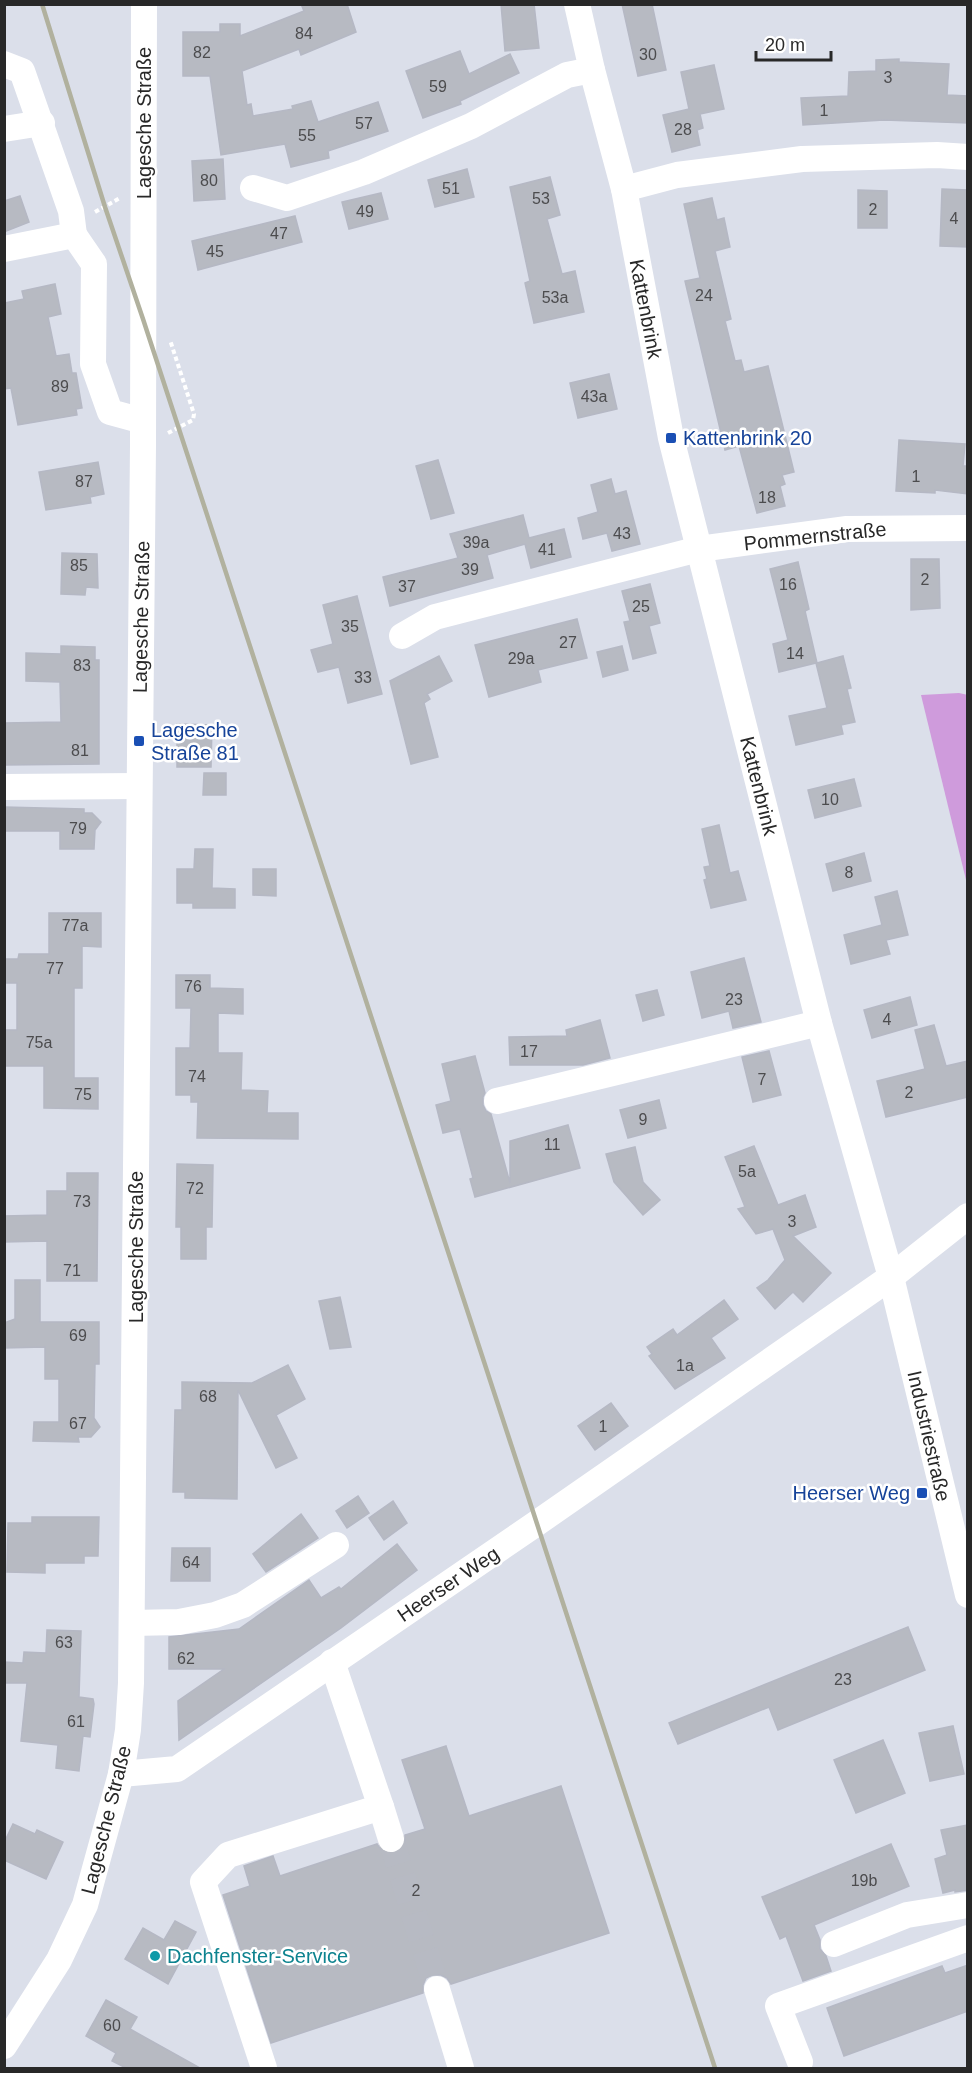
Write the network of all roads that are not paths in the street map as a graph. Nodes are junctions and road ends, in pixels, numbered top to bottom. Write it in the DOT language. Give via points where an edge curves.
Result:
graph roads {
  1 [pos="144,4"];
  2 [pos="577,4"];
  3 [pos="4,64"];
  4 [pos="592,70"];
  5 [pos="42,123"];
  6 [pos="4,129"];
  7 [pos="968,157"];
  8 [pos="253,188"];
  9 [pos="624,189"];
  10 [pos="74,230"];
  11 [pos="4,249"];
  12 [pos="143,421"];
  13 [pos="968,528"];
  14 [pos="699,549"];
  15 [pos="402,636"];
  16 [pos="139,786"];
  17 [pos="4,787"];
  18 [pos="819,1023"];
  19 [pos="497,1101"];
  20 [pos="968,1216"];
  21 [pos="891,1277"];
  22 [pos="336,1545"];
  23 [pos="968,1595"];
  24 [pos="132,1623"];
  25 [pos="332,1662"];
  26 [pos="121,1774"];
  27 [pos="381,1807"];
  28 [pos="391,1839"];
  29 [pos="968,1905"];
  30 [pos="968,1938"];
  31 [pos="834,1944"];
  32 [pos="437,1989"];
  33 [pos="4,2046"];
  34 [pos="800,2062"];
  35 [pos="264,2068"];
  36 [pos="460,2068"];
  1 -- 12 [label="street, Lagesche Straße"];
  2 -- 4 [label="street, Kattenbrink"];
  3 -- 5 [label="street" via="22,71"];
  4 -- 8 [label="street" via="567,75 471,126 364,172 287,198"];
  4 -- 9 [label="street, Kattenbrink"];
  5 -- 6 [label="street"];
  5 -- 10 [label="street"];
  7 -- 9 [label="street" via="802,159 677,175"];
  9 -- 14 [label="street, Kattenbrink" via="671,438"];
  10 -- 11 [label="street"];
  10 -- 12 [label="street" via="94,264 93,364 110,412"];
  12 -- 16 [label="street, Lagesche Straße"];
  13 -- 14 [label="street, Pommernstraße" via="847,529"];
  14 -- 15 [label="street" via="435,617"];
  14 -- 18 [label="street, Kattenbrink"];
  16 -- 17 [label="street"];
  16 -- 24 [label="street, Lagesche Straße"];
  18 -- 19 [label="street"];
  18 -- 21 [label="street, Kattenbrink"];
  20 -- 21 [label="street, Heerser Weg"];
  21 -- 23 [label="street, Industriestraße"];
  21 -- 25 [label="street, Heerser Weg"];
  22 -- 24 [label="street" via="243,1605 179,1622"];
  24 -- 26 [label="street, Lagesche Straße" via="130,1706"];
  25 -- 26 [label="street, Heerser Weg" via="177,1769"];
  25 -- 27 [label="street"];
  26 -- 33 [label="street, Lagesche Straße" via="85,1905 59,1960"];
  27 -- 28 [label="street"];
  27 -- 35 [label="street" via="228,1855 203,1882"];
  29 -- 31 [label="street" via="907,1916"];
  30 -- 34 [label="street" via="778,2006"];
  32 -- 36 [label="street"];
}
